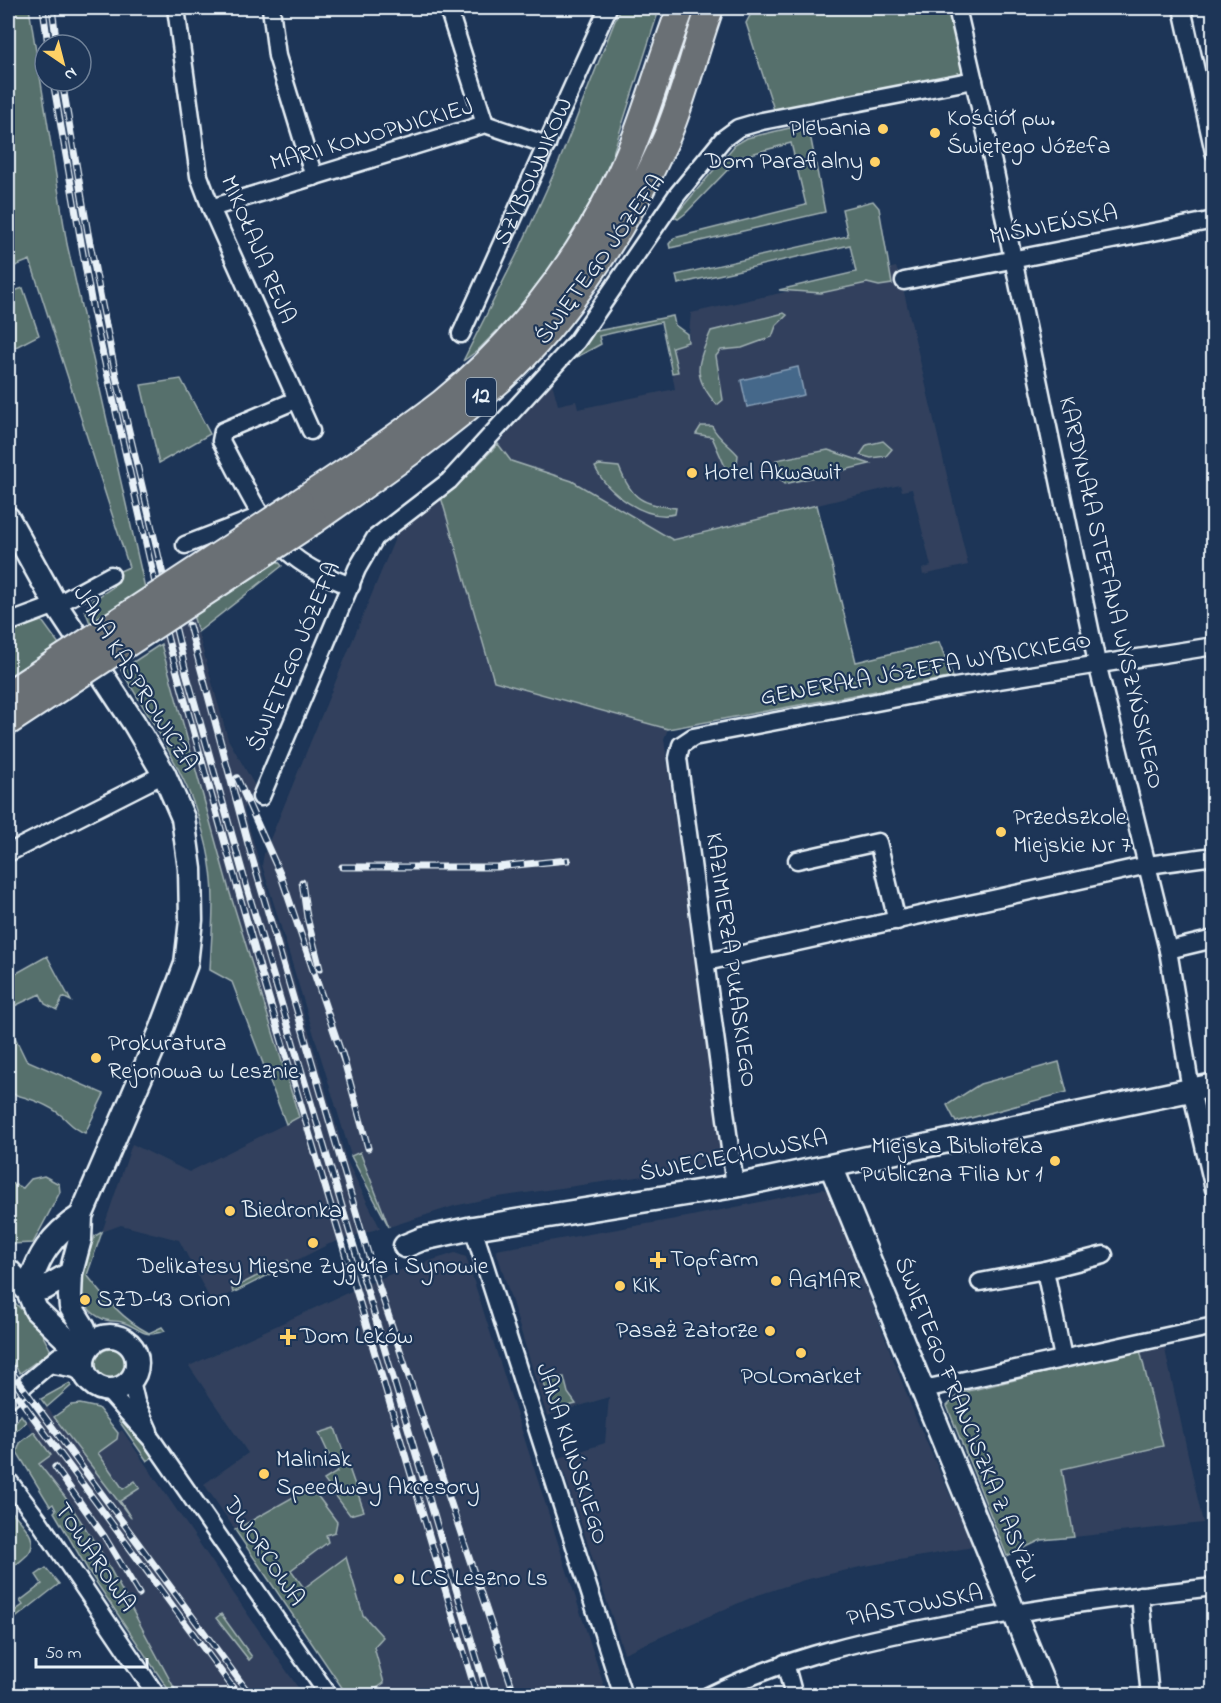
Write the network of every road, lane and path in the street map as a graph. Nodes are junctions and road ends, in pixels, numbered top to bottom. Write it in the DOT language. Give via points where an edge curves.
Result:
graph roads {
  1 [pos="176,8"];
  2 [pos="271,8"];
  3 [pos="448,8"];
  4 [pos="608,8"];
  5 [pos="681,8"];
  6 [pos="710,8"];
  7 [pos="957,8"];
  8 [pos="1182,8"];
  9 [pos="974,80"];
  10 [pos="484,124"];
  11 [pos="547,145"];
  12 [pos="1214,152"];
  13 [pos="314,177"];
  14 [pos="211,208"];
  15 [pos="1214,220"];
  16 [pos="1012,258"];
  17 [pos="904,281"];
  18 [pos="461,334"];
  19 [pos="296,400"];
  20 [pos="311,431"];
  21 [pos="306,512"];
  22 [pos="263,515"];
  23 [pos="8,518"];
  24 [pos="185,545"];
  25 [pos="111,575"];
  26 [pos="351,586"];
  27 [pos="56,605"];
  28 [pos="8,623"];
  29 [pos="1214,646"];
  30 [pos="1097,663"];
  31 [pos="8,694"];
  32 [pos="8,722"];
  33 [pos="684,742"];
  34 [pos="164,774"];
  35 [pos="261,797"];
  36 [pos="8,853"];
  37 [pos="1214,856"];
  38 [pos="797,860"];
  39 [pos="1148,865"];
  40 [pos="897,921"];
  41 [pos="1214,939"];
  42 [pos="1168,950"];
  43 [pos="706,962"];
  44 [pos="1214,1085"];
  45 [pos="1191,1090"];
  46 [pos="831,1166"];
  47 [pos="735,1186"];
  48 [pos="1214,1189"];
  49 [pos="81,1216"];
  50 [pos="473,1228"];
  51 [pos="405,1246"];
  52 [pos="1104,1255"];
  53 [pos="8,1257"];
  54 [pos="38,1258"];
  55 [pos="8,1270"];
  56 [pos="1046,1270"];
  57 [pos="71,1273"];
  58 [pos="980,1282"];
  59 [pos="28,1292"];
  60 [pos="1214,1326"];
  61 [pos="84,1328"];
  62 [pos="105,1337"];
  63 [pos="1063,1358"];
  64 [pos="85,1365"];
  65 [pos="131,1380"];
  66 [pos="924,1389"];
  67 [pos="107,1390"];
  68 [pos="8,1399"];
  69 [pos="153,1440"];
  70 [pos="8,1480"];
  71 [pos="1214,1587"];
  72 [pos="1140,1595"];
  73 [pos="1015,1613"];
  74 [pos="785,1663"];
  75 [pos="158,1695"];
  76 [pos="329,1695"];
  77 [pos="623,1695"];
  78 [pos="708,1695"];
  79 [pos="795,1695"];
  80 [pos="1048,1695"];
  81 [pos="1150,1695"];
  1 -- 14 [label="street, MIKOŁAJA REJA" via="199,176"];
  2 -- 13 [label="street" via="277,56"];
  3 -- 10 [label="street"];
  4 -- 11 [label="street, SZYBOWNIKÓW"];
  5 -- 21 [label="main road, 12" via="614,189 542,302 486,363 443,402"];
  6 -- 21 [label="main road, 12" via="677,110 653,166 614,237 557,316 503,377 404,458"];
  7 -- 9 [label="street, KARDYNAŁA STEFANA WYSZYŃSKIEGO"];
  8 -- 12 [label="street"];
  9 -- 16 [label="street, KARDYNAŁA STEFANA WYSZYŃSKIEGO"];
  9 -- 26 [label="street, ŚWIĘTEGO JÓZEFA" via="762,121 723,139 677,195 578,341 449,481 375,538"];
  10 -- 11 [label="street, MARII KONOPNICKIEJ"];
  10 -- 13 [label="street, MARII KONOPNICKIEJ"];
  11 -- 18 [label="street, SZYBOWNIKÓW"];
  13 -- 14 [label="street, MARII KONOPNICKIEJ"];
  14 -- 19 [label="street, MIKOŁAJA REJA"];
  15 -- 16 [label="street, MIŚNIEŃSKA"];
  16 -- 17 [label="street, MIŚNIEŃSKA"];
  16 -- 30 [label="street, KARDYNAŁA STEFANA WYSZYŃSKIEGO"];
  19 -- 20 [label="street, MIKOŁAJA REJA"];
  19 -- 22 [label="street" via="223,431 221,441"];
  21 -- 31 [label="main road, 12, bridge"];
  21 -- 32 [label="main road, 12, bridge"];
  22 -- 24 [label="street"];
  22 -- 26 [label="street" via="290,555"];
  23 -- 27 [label="street, JANA KASPROWICZA"];
  25 -- 27 [label="street"];
  26 -- 35 [label="street, ŚWIĘTEGO JÓZEFA"];
  27 -- 28 [label="street"];
  27 -- 34 [label="street, JANA KASPROWICZA"];
  29 -- 30 [label="street, GENERAŁA JÓZEFA WYBICKIEGO"];
  30 -- 33 [label="street, GENERAŁA JÓZEFA WYBICKIEGO" via="740,728"];
  30 -- 39 [label="street, KARDYNAŁA STEFANA WYSZYŃSKIEGO"];
  33 -- 43 [label="street, KAZIMIERZA PUŁASKIEGO" via="678,758"];
  34 -- 36 [label="street"];
  34 -- 49 [label="street, JANA KASPROWICZA" via="183,818 190,869 191,920 186,964"];
  37 -- 39 [label="street"];
  38 -- 40 [label="street" via="878,842"];
  39 -- 40 [label="street"];
  39 -- 42 [label="street, KARDYNAŁA STEFANA WYSZYŃSKIEGO"];
  40 -- 43 [label="street"];
  41 -- 42 [label="street"];
  42 -- 45 [label="street, KARDYNAŁA STEFANA WYSZYŃSKIEGO"];
  43 -- 47 [label="street, KAZIMIERZA PUŁASKIEGO"];
  44 -- 45 [label="street, ŚWIĘCIECHOWSKA"];
  45 -- 46 [label="street, ŚWIĘCIECHOWSKA"];
  45 -- 48 [label="street, KARDYNAŁA STEFANA WYSZYŃSKIEGO"];
  46 -- 47 [label="street, ŚWIĘCIECHOWSKA"];
  46 -- 66 [label="street, ŚWIĘTEGO FRANCISZKA Z ASYŻU"];
  47 -- 50 [label="street, ŚWIĘCIECHOWSKA"];
  49 -- 54 [label="street" via="60,1230"];
  49 -- 57 [label="street, JANA KASPROWICZA"];
  50 -- 51 [label="street, ŚWIĘCIECHOWSKA"];
  50 -- 77 [label="street, JANA KILIŃSKIEGO"];
  52 -- 56 [label="street"];
  53 -- 54 [label="street"];
  54 -- 59 [label="street"];
  55 -- 59 [label="street"];
  56 -- 58 [label="street"];
  56 -- 63 [label="street"];
  57 -- 59 [label="street" via="45,1288"];
  57 -- 61 [label="street, JANA KASPROWICZA" via="71,1307"];
  59 -- 61 [label="street" via="46,1299"];
  59 -- 64 [label="street" via="36,1310"];
  60 -- 63 [label="street"];
  61 -- 62 [label="street"];
  62 -- 64 [label="street" via="92,1343"];
  62 -- 65 [label="street" via="122,1339 134,1349 137,1365"];
  63 -- 66 [label="street"];
  64 -- 67 [label="street" via="97,1387"];
  64 -- 68 [label="street" via="59,1356"];
  65 -- 67 [label="street" via="125,1386"];
  65 -- 69 [label="street, DWORCOWA"];
  66 -- 73 [label="street, ŚWIĘTEGO FRANCISZKA Z ASYŻU"];
  67 -- 69 [label="street, DWORCOWA"];
  69 -- 76 [label="street, DWORCOWA"];
  70 -- 75 [label="street, TOWAROWA"];
  71 -- 72 [label="street, PIASTOWSKA"];
  72 -- 73 [label="street, PIASTOWSKA"];
  72 -- 81 [label="street"];
  73 -- 74 [label="street, PIASTOWSKA" via="869,1638"];
  73 -- 80 [label="street, ŚWIĘTEGO FRANCISZKA Z ASYŻU"];
  74 -- 78 [label="street, PIASTOWSKA"];
  74 -- 79 [label="street"];
}
